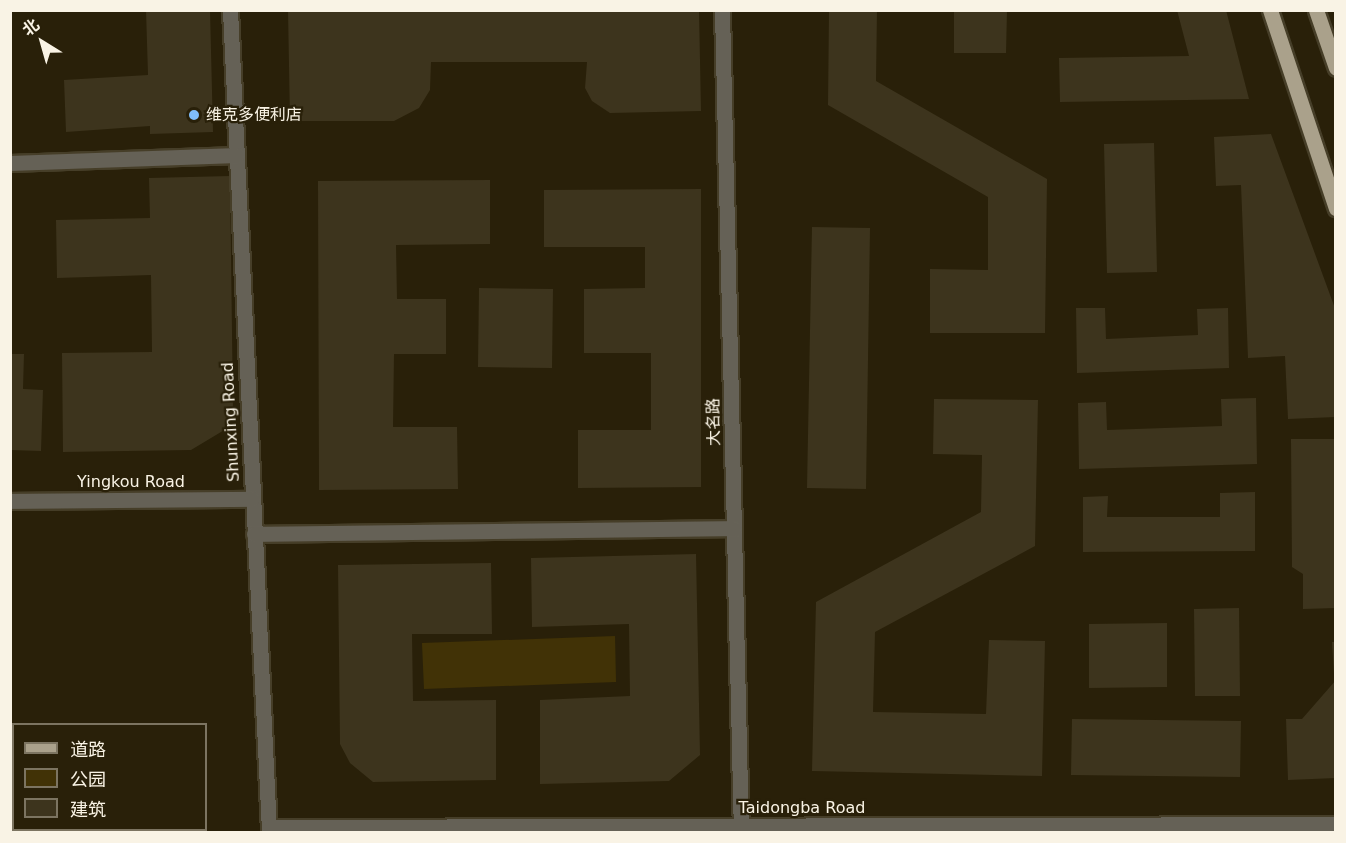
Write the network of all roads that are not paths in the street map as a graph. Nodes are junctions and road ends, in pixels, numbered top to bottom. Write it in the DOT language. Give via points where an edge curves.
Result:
graph roads {
  1 [pos="230,10"];
  2 [pos="722,10"];
  3 [pos="1270,10"];
  4 [pos="1316,10"];
  5 [pos="1335,68"];
  6 [pos="237,155"];
  7 [pos="10,163"];
  8 [pos="1335,208"];
  9 [pos="252,499"];
  10 [pos="10,501"];
  11 [pos="734,528"];
  12 [pos="254,534"];
  13 [pos="1335,824"];
  14 [pos="606,829"];
  15 [pos="741,829"];
  16 [pos="1012,829"];
  17 [pos="1280,829"];
  18 [pos="269,830"];
  19 [pos="884,830"];
  20 [pos="1138,830"];
  1 -- 6 [label="street, Shunxing Road"];
  2 -- 11 [label="street, 大名路"];
  3 -- 8 [label="main road"];
  4 -- 5 [label="main road"];
  6 -- 7 [label="street"];
  6 -- 9 [label="street, Shunxing Road"];
  9 -- 10 [label="street, Yingkou Road"];
  9 -- 12 [label="street, Shunxing Road"];
  11 -- 12 [label="street"];
  11 -- 15 [label="street, 大名路"];
  12 -- 18 [label="street, Shunxing Road"];
  13 -- 17 [label="street, Taidongba Road"];
  14 -- 15 [label="street, Taidongba Road"];
  14 -- 18 [label="street, Taidongba Road"];
  15 -- 19 [label="street, Taidongba Road"];
  16 -- 19 [label="street, Taidongba Road"];
  16 -- 20 [label="street, Taidongba Road"];
  17 -- 20 [label="street, Taidongba Road"];
}
